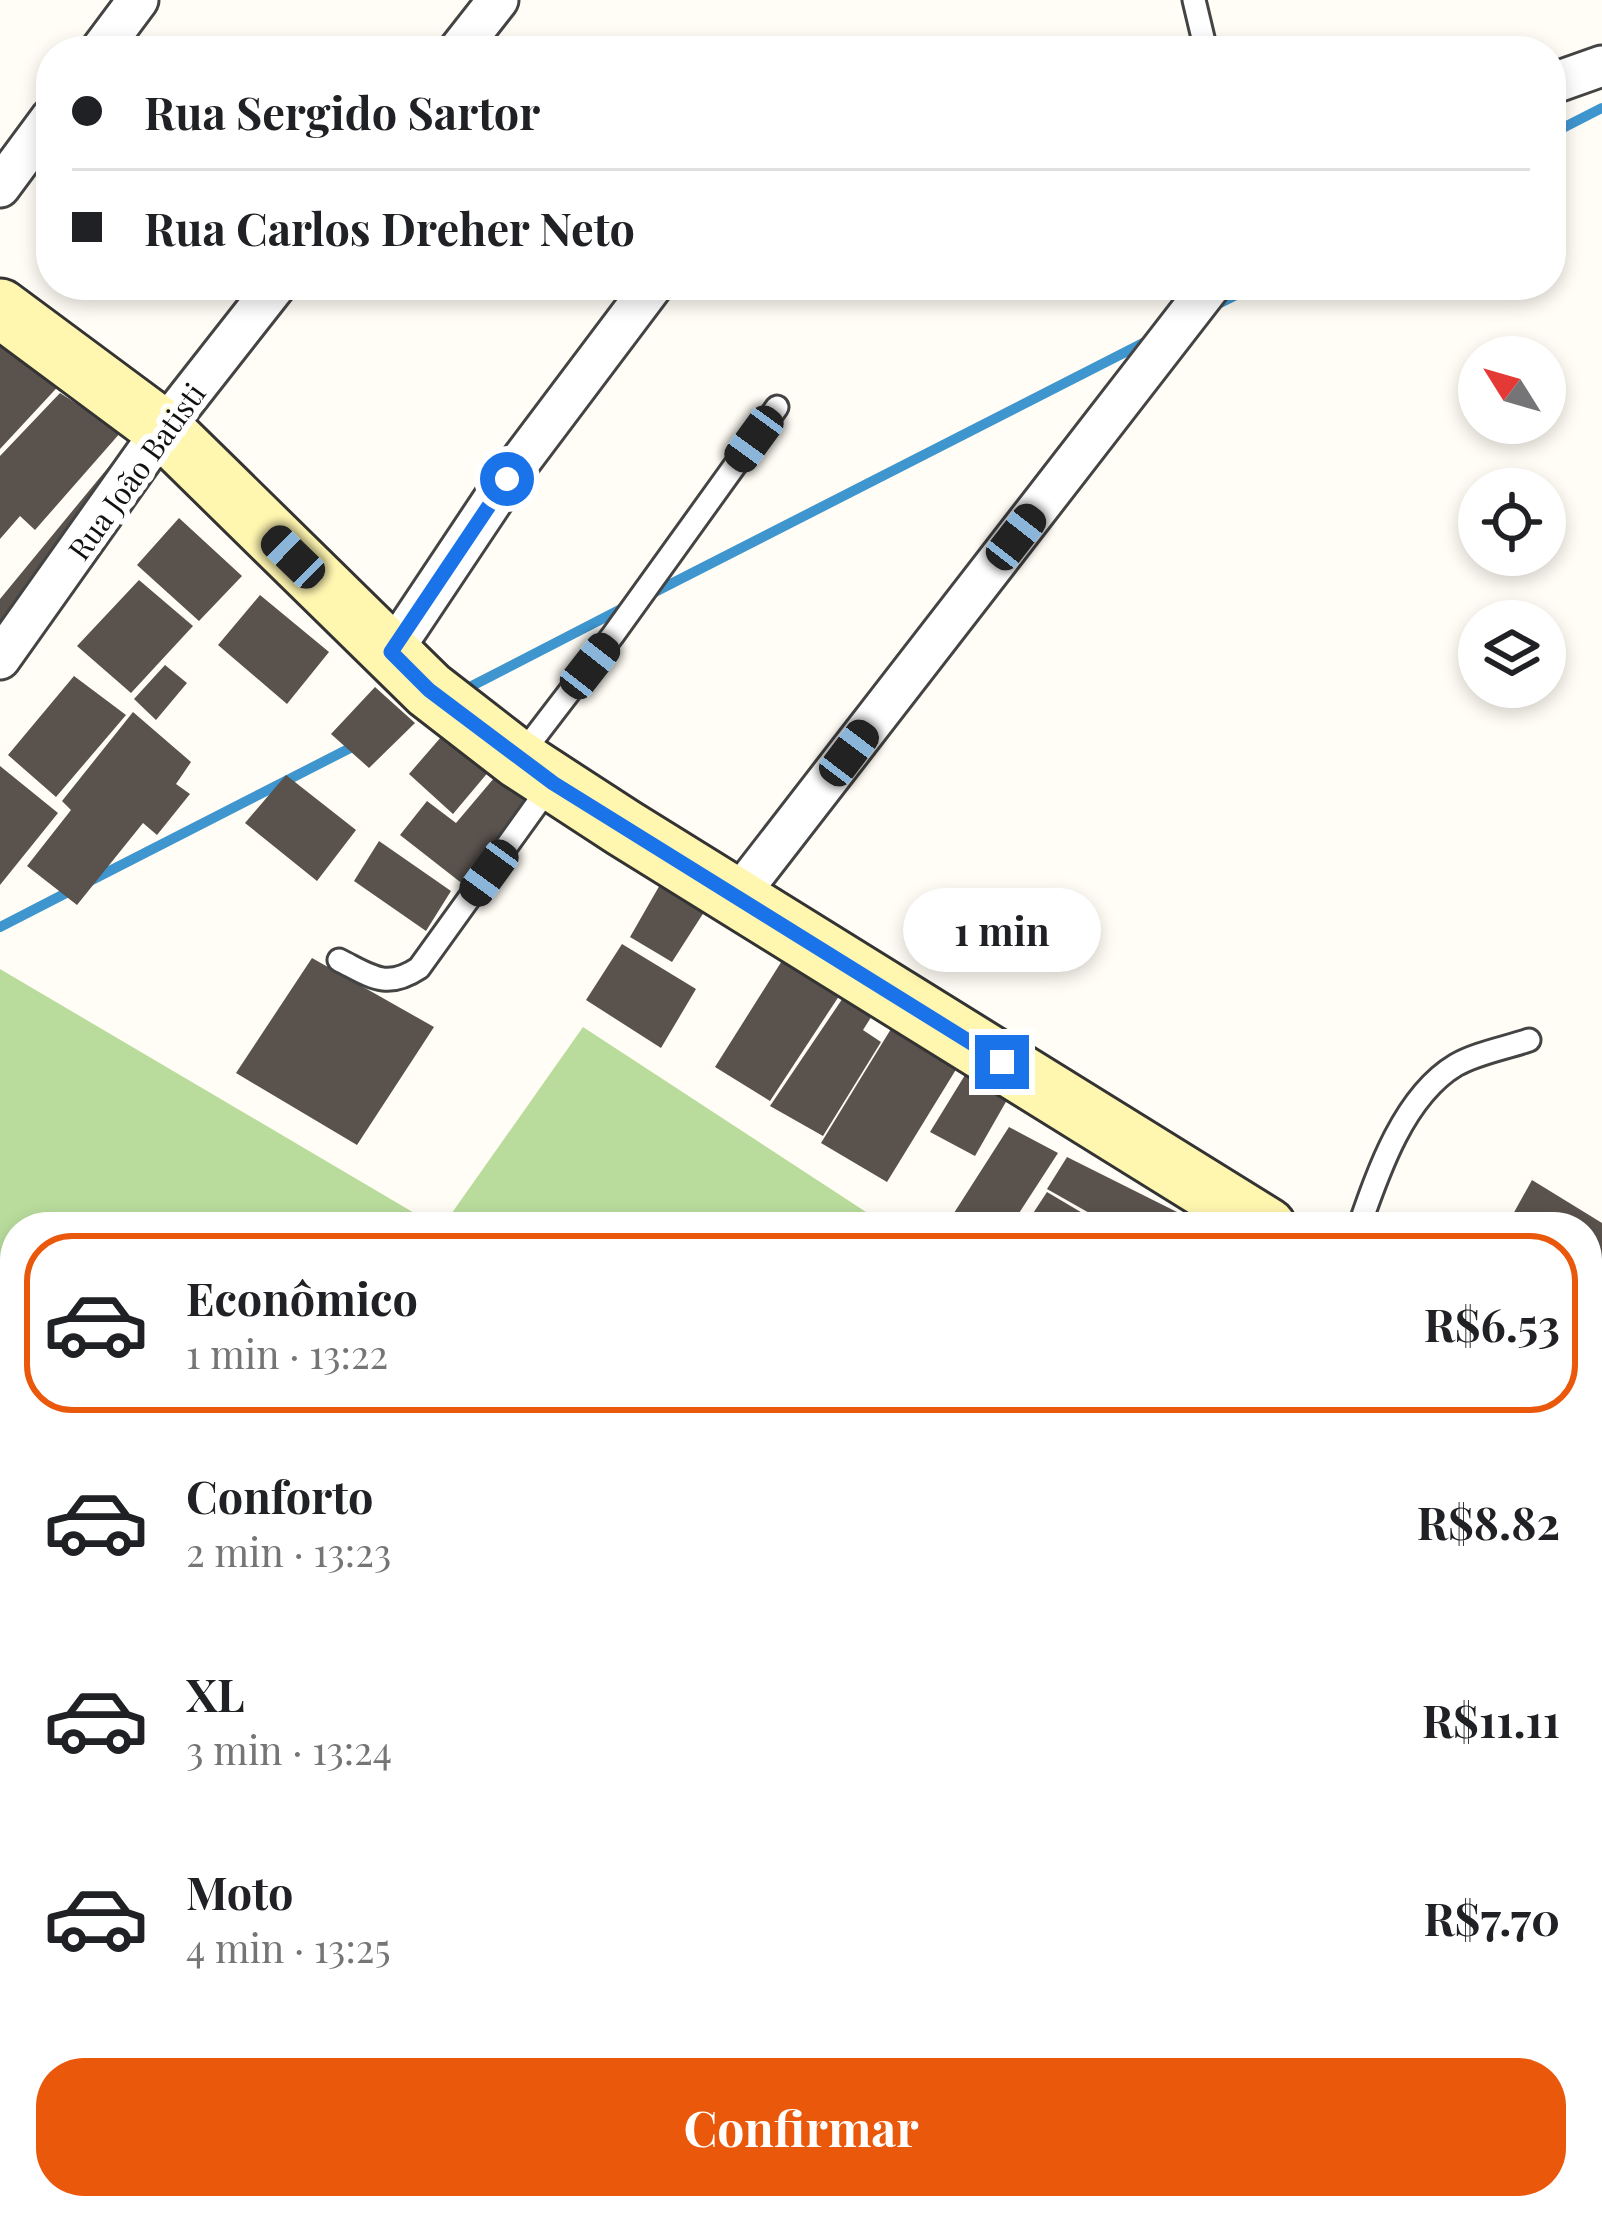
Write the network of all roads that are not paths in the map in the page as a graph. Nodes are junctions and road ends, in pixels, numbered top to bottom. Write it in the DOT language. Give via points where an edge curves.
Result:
graph roads {
  1 [pos="138,0"];
  2 [pos="498,0"];
  3 [pos="1194,0"];
  4 [pos="111,36"];
  5 [pos="470,36"];
  6 [pos="1203,36"];
  7 [pos="1602,65"];
  8 [pos="1566,78"];
  9 [pos="36,138"];
  10 [pos="0,187"];
  11 [pos="264,300"];
  12 [pos="642,300"];
  13 [pos="1199,300"];
  14 [pos="0,308"];
  15 [pos="777,407"];
  16 [pos="164,430"];
  17 [pos="0,659"];
  18 [pos="430,689"];
  19 [pos="535,771"];
  20 [pos="737,897"];
  21 [pos="339,959"];
  22 [pos="1529,1040"];
  23 [pos="1244,1212"];
  24 [pos="1365,1212"];
  1 -- 4 [label="street"];
  2 -- 5 [label="street"];
  3 -- 6 [label="lane"];
  7 -- 8 [label="street"];
  9 -- 10 [label="street"];
  11 -- 16 [label="street, Rua João Batisti"];
  12 -- 18 [label="street" via="507,479"];
  13 -- 20 [label="street"];
  14 -- 16 [label="main road"];
  15 -- 19 [label="lane" via="614,635"];
  16 -- 17 [label="street, Rua João Batisti"];
  16 -- 18 [label="main road"];
  18 -- 19 [label="main road"];
  19 -- 20 [label="main road"];
  19 -- 21 [label="lane" via="419,968 402,980 379,980"];
  20 -- 23 [label="main road"];
  22 -- 24 [label="lane" via="1456,1065 1416,1101"];
}
